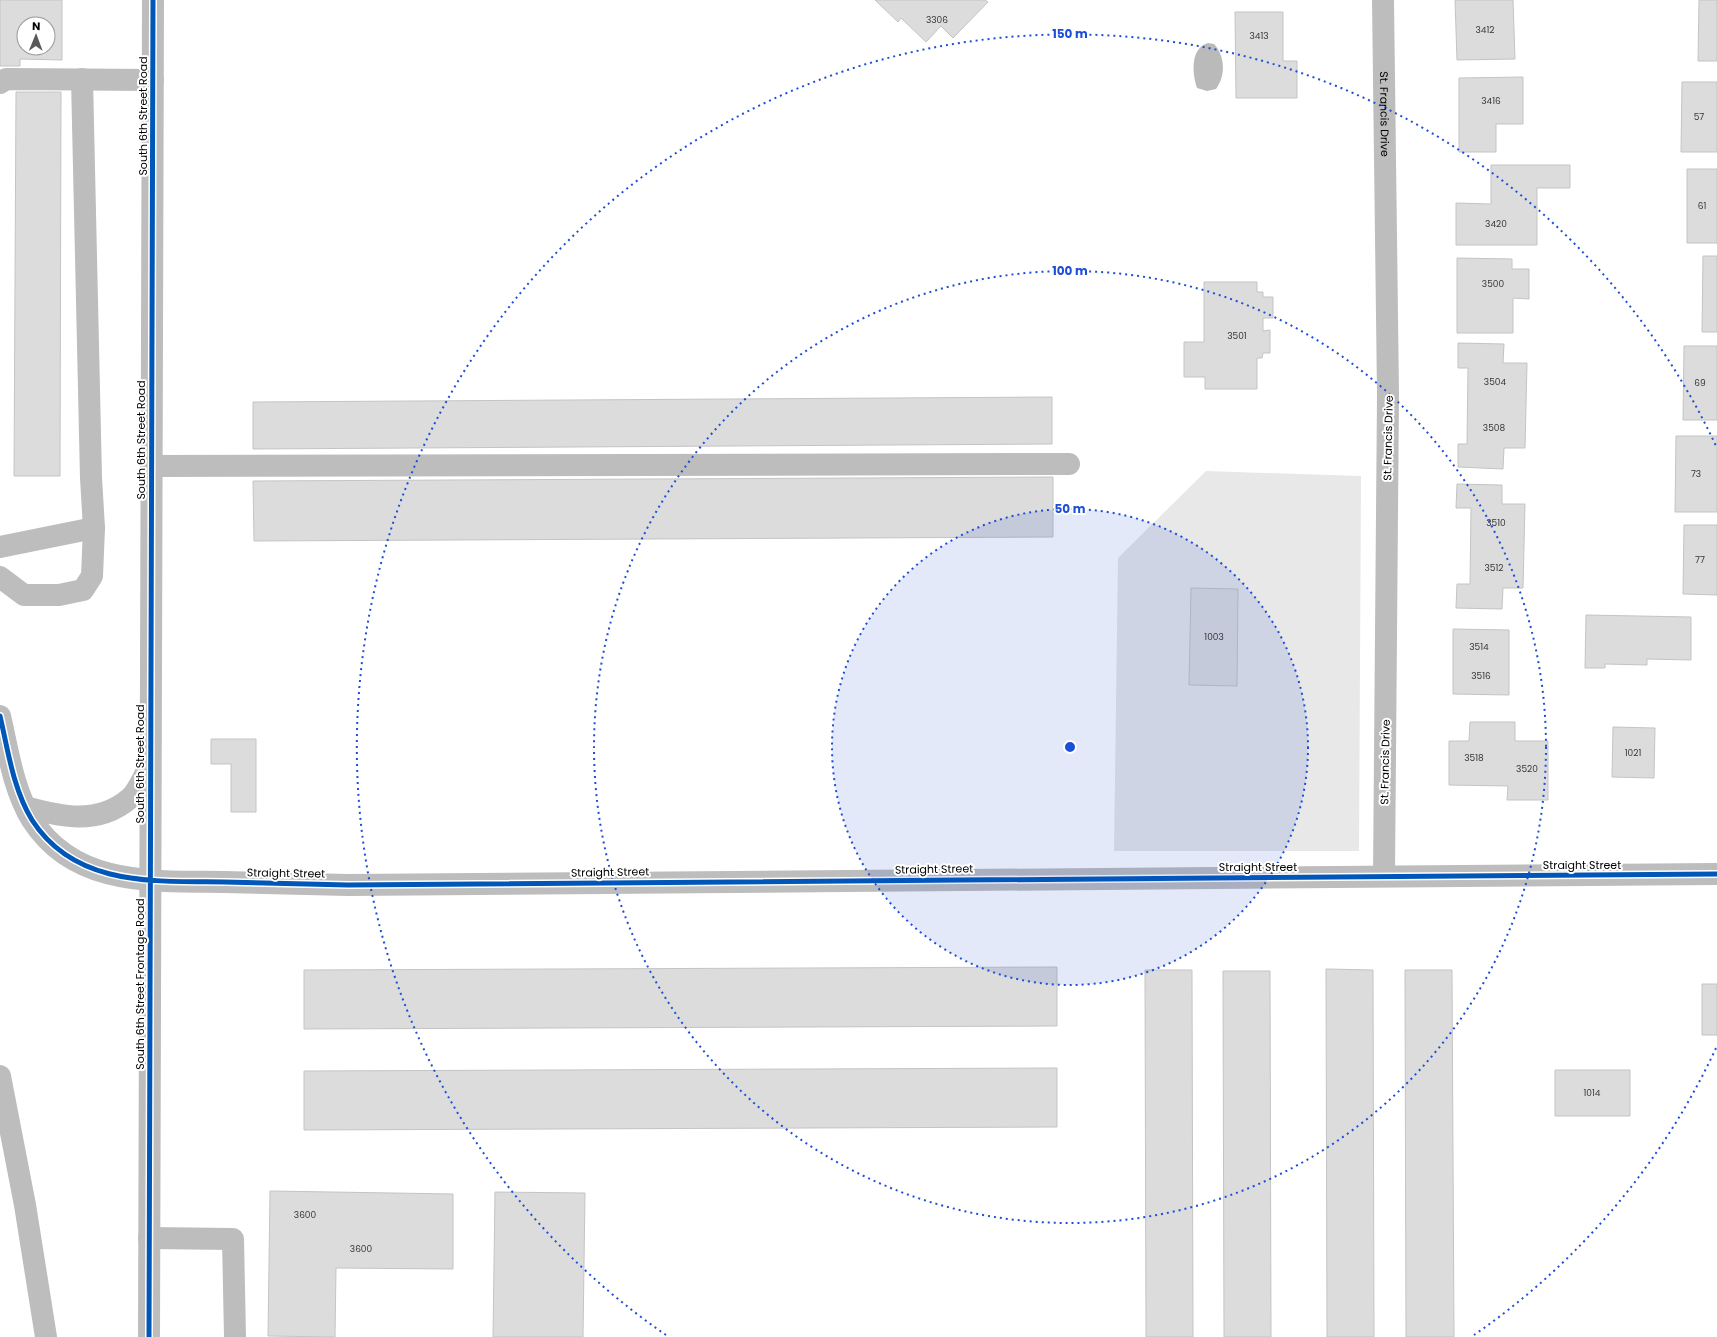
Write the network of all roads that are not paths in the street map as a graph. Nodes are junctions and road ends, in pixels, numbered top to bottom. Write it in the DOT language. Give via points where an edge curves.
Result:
graph roads {
  1 [pos="153,0"];
  2 [pos="1383,0"];
  3 [pos="82,80"];
  4 [pos="153,80"];
  5 [pos="0,83"];
  6 [pos="1069,464"];
  7 [pos="151,466"];
  8 [pos="94,528"];
  9 [pos="0,547"];
  10 [pos="0,577"];
  11 [pos="0,716"];
  12 [pos="150,765"];
  13 [pos="26,807"];
  14 [pos="1717,874"];
  15 [pos="1384,875"];
  16 [pos="151,880"];
  17 [pos="0,1076"];
  18 [pos="149,1238"];
  19 [pos="46,1337"];
  20 [pos="149,1337"];
  21 [pos="235,1337"];
  1 -- 4 [label="street, South 6th Street Road"];
  2 -- 15 [label="street, St. Francis Drive" via="1388,394"];
  3 -- 4 [label="street"];
  3 -- 5 [label="street" via="6,79"];
  3 -- 8 [label="street"];
  4 -- 7 [label="street, South 6th Street Road"];
  6 -- 7 [label="street"];
  7 -- 12 [label="street, South 6th Street Road"];
  8 -- 9 [label="street"];
  8 -- 10 [label="street" via="92,576 83,590 59,595 24,595"];
  11 -- 13 [label="street" via="16,781"];
  12 -- 13 [label="street" via="130,798 109,812 92,817 63,815"];
  12 -- 16 [label="street, South 6th Street Road"];
  13 -- 16 [label="street" via="42,832 64,853 82,864 124,878"];
  14 -- 15 [label="street, Straight Street"];
  15 -- 16 [label="street, Straight Street" via="348,885"];
  16 -- 18 [label="street, South 6th Street Frontage Road"];
  17 -- 19 [label="street" via="25,1206"];
  18 -- 20 [label="street, South 6th Street Frontage Road"];
  18 -- 21 [label="street" via="232,1239"];
}
